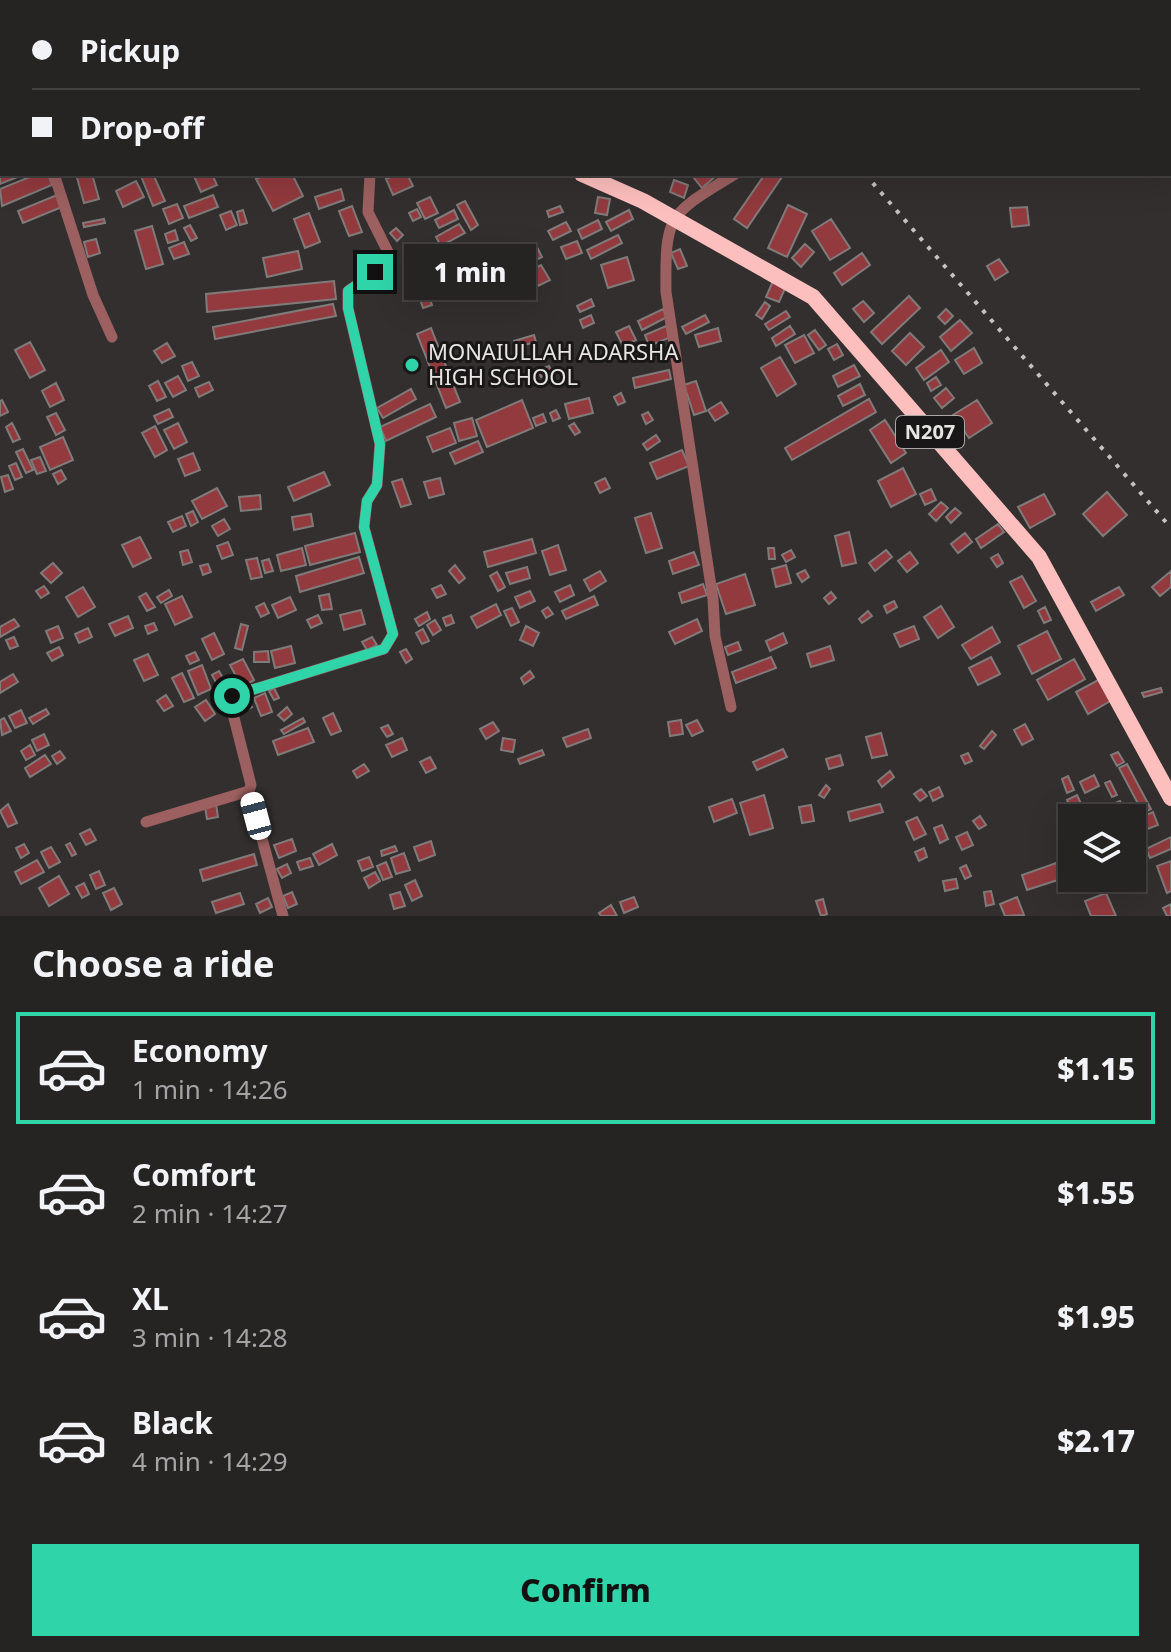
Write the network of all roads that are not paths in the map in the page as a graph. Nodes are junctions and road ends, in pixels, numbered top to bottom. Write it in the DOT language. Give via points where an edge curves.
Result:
graph roads {
  1 [pos="55,176"];
  2 [pos="370,176"];
  3 [pos="586,176"];
  4 [pos="732,176"];
  5 [pos="673,218"];
  6 [pos="112,337"];
  7 [pos="731,707"];
  8 [pos="249,791"];
  9 [pos="1171,798"];
  10 [pos="146,822"];
  11 [pos="283,916"];
  1 -- 6 [label="street"];
  2 -- 8 [label="street" via="368,212 389,254 348,291 348,308 380,444 377,485 367,501 364,527 393,634 384,649 230,699"];
  3 -- 5 [label="highway, N207"];
  4 -- 5 [label="street"];
  5 -- 7 [label="street" via="665,242 666,292 715,636"];
  5 -- 9 [label="highway, N207" via="813,297 1039,557"];
  8 -- 10 [label="street"];
  8 -- 11 [label="street"];
}
